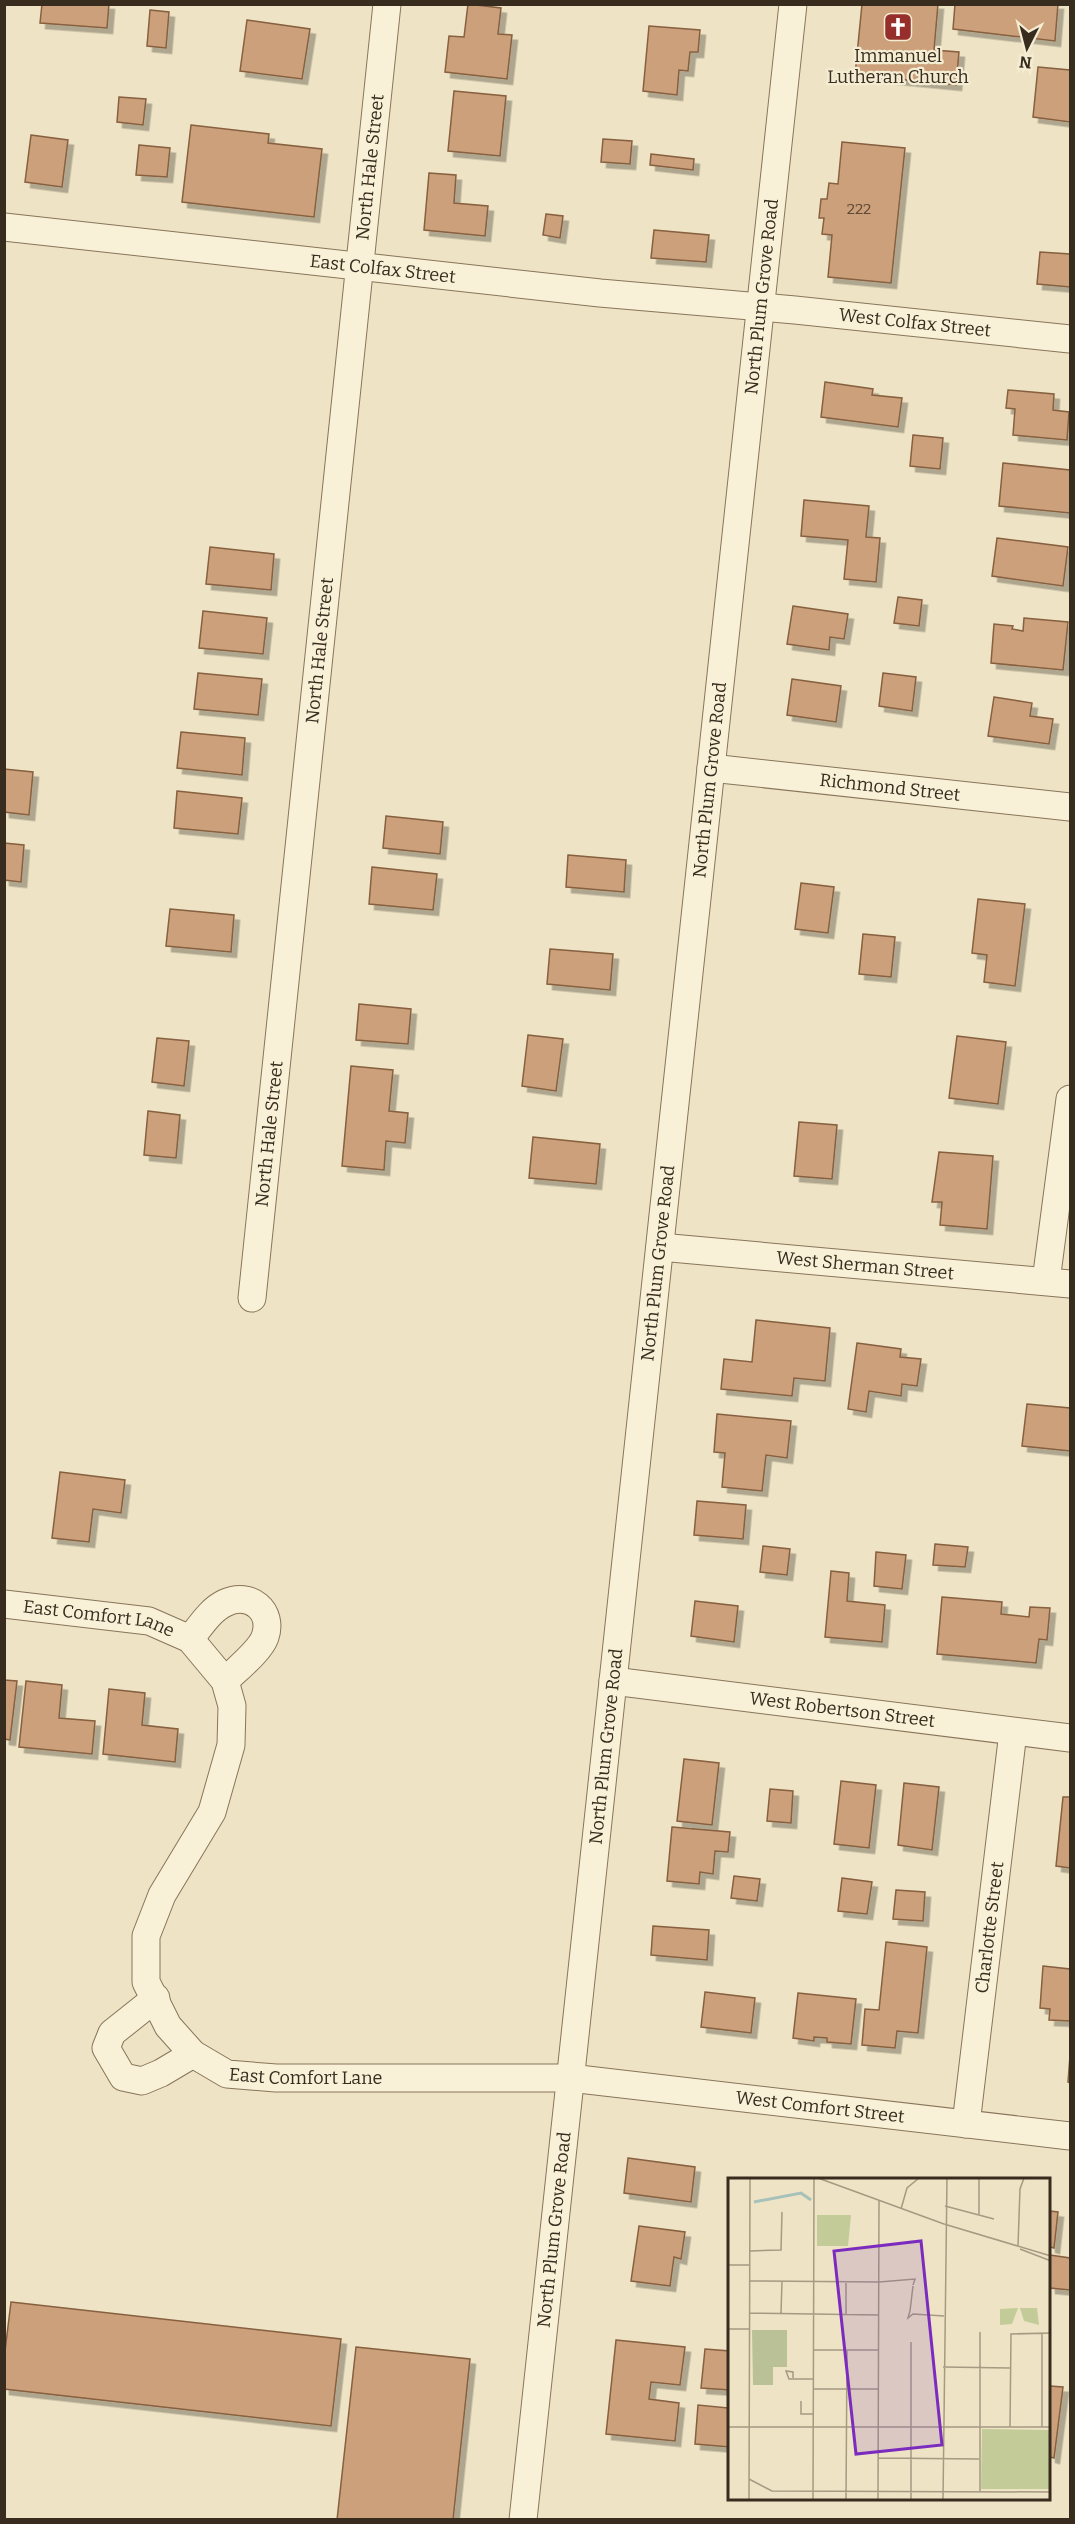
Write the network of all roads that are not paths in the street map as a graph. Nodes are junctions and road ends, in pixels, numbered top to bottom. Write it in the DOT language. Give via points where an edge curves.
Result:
graph roads {
  1 [pos="387,4"];
  2 [pos="793,4"];
  3 [pos="4,227"];
  4 [pos="359,265"];
  5 [pos="761,307"];
  6 [pos="1071,339"];
  7 [pos="711,768"];
  8 [pos="1071,807"];
  9 [pos="1071,1099"];
  10 [pos="660,1247"];
  11 [pos="1058,1283"];
  12 [pos="252,1298"];
  13 [pos="4,1604"];
  14 [pos="190,1639"];
  15 [pos="225,1681"];
  16 [pos="613,1681"];
  17 [pos="1013,1732"];
  18 [pos="1071,1738"];
  19 [pos="156,1998"];
  20 [pos="193,2054"];
  21 [pos="570,2078"];
  22 [pos="966,2124"];
  23 [pos="1071,2136"];
  24 [pos="523,2520"];
  1 -- 4 [label="street, North Hale Street"];
  2 -- 5 [label="street, North Plum Grove Road"];
  3 -- 4 [label="street, East Colfax Street"];
  4 -- 5 [label="street, East Colfax Street"];
  4 -- 12 [label="street, North Hale Street"];
  5 -- 6 [label="street, West Colfax Street"];
  5 -- 7 [label="street, North Plum Grove Road"];
  7 -- 8 [label="street, Richmond Street"];
  7 -- 10 [label="street, North Plum Grove Road"];
  9 -- 11 [label="street"];
  10 -- 11 [label="street, West Sherman Street"];
  10 -- 16 [label="street, North Plum Grove Road"];
  13 -- 14 [label="street, East Comfort Lane" via="149,1621"];
  14 -- 15 [label="street"];
  14 -- 15 [label="street, East Comfort Lane" via="226,1602 254,1601 263,1610 268,1624 265,1639"];
  15 -- 19 [label="street, East Comfort Lane" via="232,1706 231,1745 212,1812 162,1895 146,1936 146,1982"];
  16 -- 17 [label="street, West Robertson Street"];
  16 -- 21 [label="street, North Plum Grove Road"];
  17 -- 18 [label="street, West Robertson Street"];
  17 -- 22 [label="street, Charlotte Street"];
  19 -- 20 [label="street, East Comfort Lane" via="168,2026"];
  19 -- 20 [label="street" via="112,2033 106,2048 111,2060 123,2077 142,2080"];
  20 -- 21 [label="street, East Comfort Lane" via="227,2074 266,2077"];
  21 -- 22 [label="street, West Comfort Street"];
  21 -- 24 [label="street, North Plum Grove Road"];
  22 -- 23 [label="street, West Comfort Street"];
}
